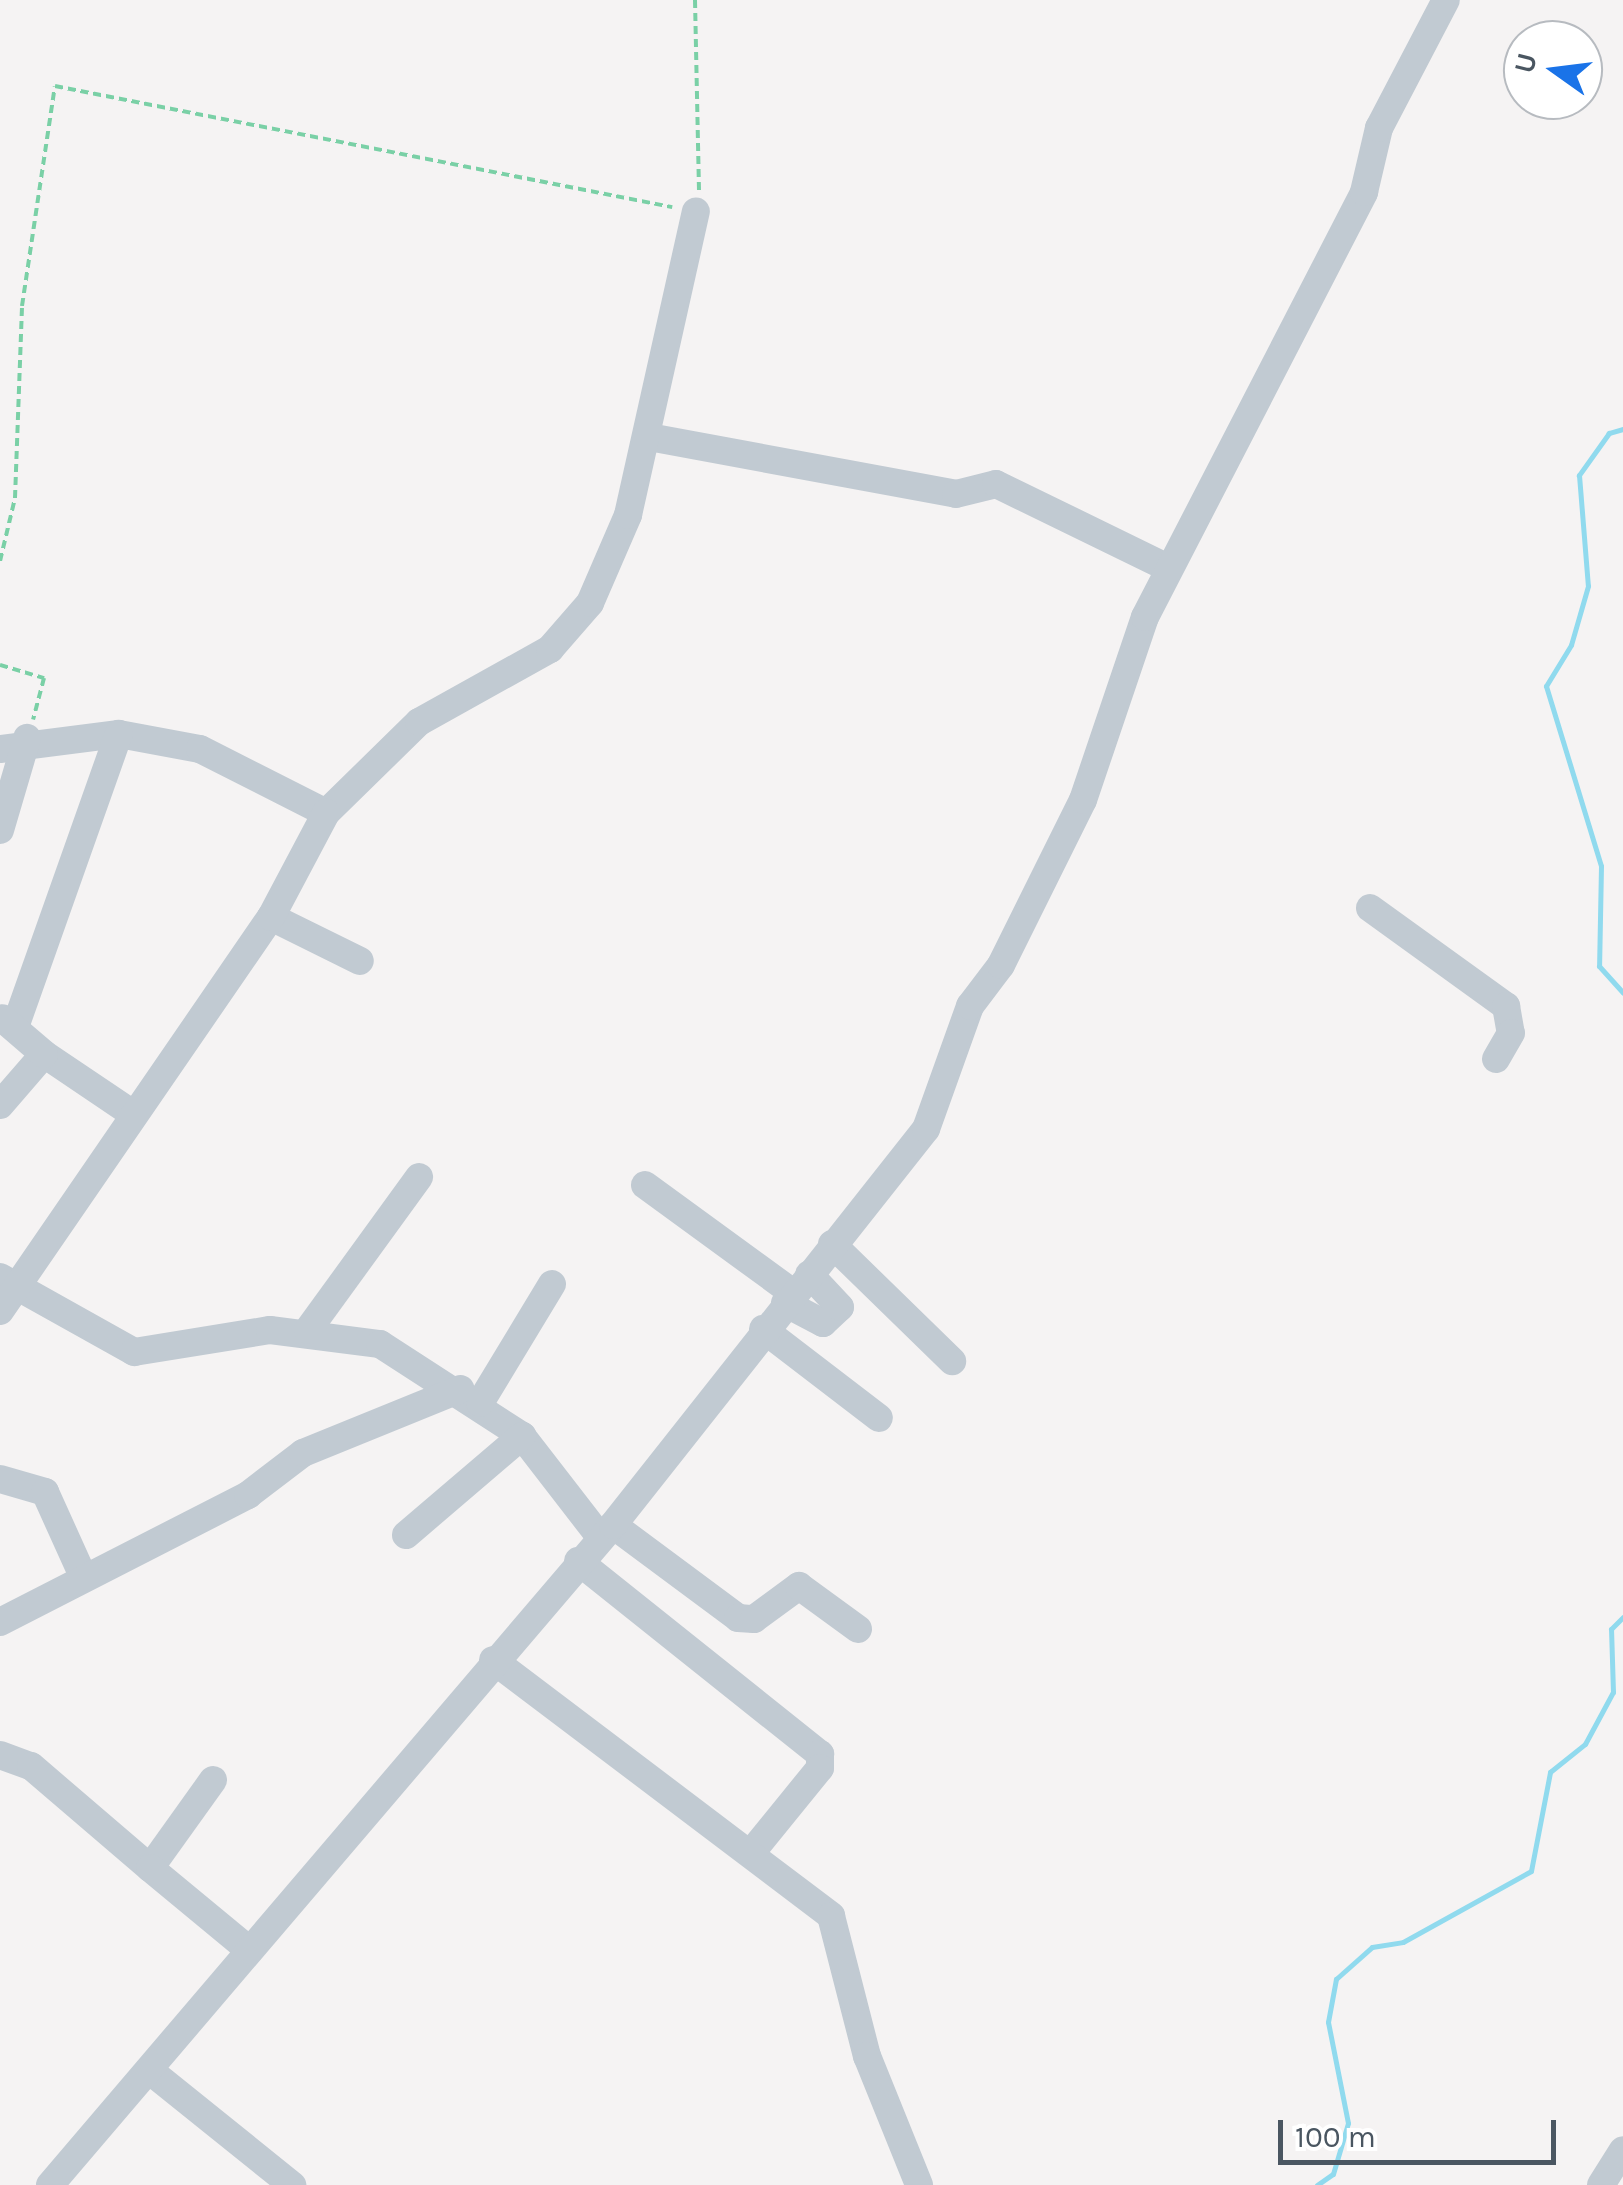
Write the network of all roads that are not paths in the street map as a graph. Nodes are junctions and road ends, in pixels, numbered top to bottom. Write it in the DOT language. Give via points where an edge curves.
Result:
graph roads {
  1 [pos="1446,0"];
  2 [pos="696,212"];
  3 [pos="648,437"];
  4 [pos="1168,568"];
  5 [pos="119,734"];
  6 [pos="27,738"];
  7 [pos="0,749"];
  8 [pos="326,813"];
  9 [pos="0,830"];
  10 [pos="1374,911"];
  11 [pos="271,917"];
  12 [pos="360,961"];
  13 [pos="8,1022"];
  14 [pos="44,1054"];
  15 [pos="1496,1059"];
  16 [pos="0,1105"];
  17 [pos="130,1112"];
  18 [pos="419,1177"];
  19 [pos="646,1186"];
  20 [pos="832,1244"];
  21 [pos="552,1284"];
  22 [pos="796,1290"];
  23 [pos="5,1292"];
  24 [pos="762,1329"];
  25 [pos="308,1330"];
  26 [pos="952,1361"];
  27 [pos="470,1396"];
  28 [pos="879,1418"];
  29 [pos="522,1436"];
  30 [pos="0,1479"];
  31 [pos="607,1532"];
  32 [pos="406,1535"];
  33 [pos="578,1561"];
  34 [pos="82,1574"];
  35 [pos="0,1622"];
  36 [pos="858,1629"];
  37 [pos="493,1660"];
  38 [pos="0,1756"];
  39 [pos="213,1780"];
  40 [pos="751,1853"];
  41 [pos="150,1868"];
  42 [pos="249,1950"];
  43 [pos="149,2070"];
  44 [pos="1623,2150"];
  45 [pos="50,2185"];
  46 [pos="292,2185"];
  47 [pos="919,2185"];
  48 [pos="1601,2185"];
  1 -- 4 [label="street" via="1378,128 1364,192"];
  2 -- 3 [label="street"];
  3 -- 4 [label="street" via="956,494 996,484"];
  3 -- 8 [label="street" via="628,516 571,628 529,664 419,722"];
  4 -- 20 [label="street" via="1113,694 1083,800 1002,965 970,1006 933,1116"];
  5 -- 6 [label="street"];
  5 -- 8 [label="street" via="230,758"];
  5 -- 13 [label="street"];
  6 -- 7 [label="street"];
  6 -- 9 [label="street"];
  8 -- 11 [label="street"];
  10 -- 15 [label="street" via="1506,1006 1511,1033"];
  11 -- 12 [label="street"];
  11 -- 17 [label="street"];
  13 -- 14 [label="street"];
  14 -- 16 [label="street"];
  14 -- 17 [label="street"];
  17 -- 23 [label="street"];
  18 -- 25 [label="street"];
  19 -- 22 [label="street"];
  20 -- 22 [label="street"];
  20 -- 26 [label="street"];
  21 -- 27 [label="street"];
  22 -- 24 [label="street"];
  23 -- 25 [label="street" via="134,1352"];
  24 -- 28 [label="street"];
  24 -- 31 [label="street"];
  25 -- 27 [label="street" via="380,1344"];
  27 -- 29 [label="street"];
  27 -- 34 [label="street" via="332,1438 248,1495"];
  29 -- 31 [label="street"];
  29 -- 32 [label="street"];
  30 -- 34 [label="street" via="45,1492"];
  31 -- 33 [label="street"];
  31 -- 36 [label="street" via="738,1618 754,1619 799,1586"];
  33 -- 37 [label="street"];
  33 -- 40 [label="street" via="820,1754 820,1768"];
  34 -- 35 [label="street"];
  37 -- 40 [label="street"];
  37 -- 42 [label="street"];
  38 -- 41 [label="street" via="31,1766"];
  39 -- 41 [label="street"];
  40 -- 47 [label="street" via="831,1916 867,2056"];
  41 -- 42 [label="street"];
  42 -- 43 [label="street"];
  43 -- 45 [label="street"];
  43 -- 46 [label="street"];
  44 -- 48 [label="street"];
}
